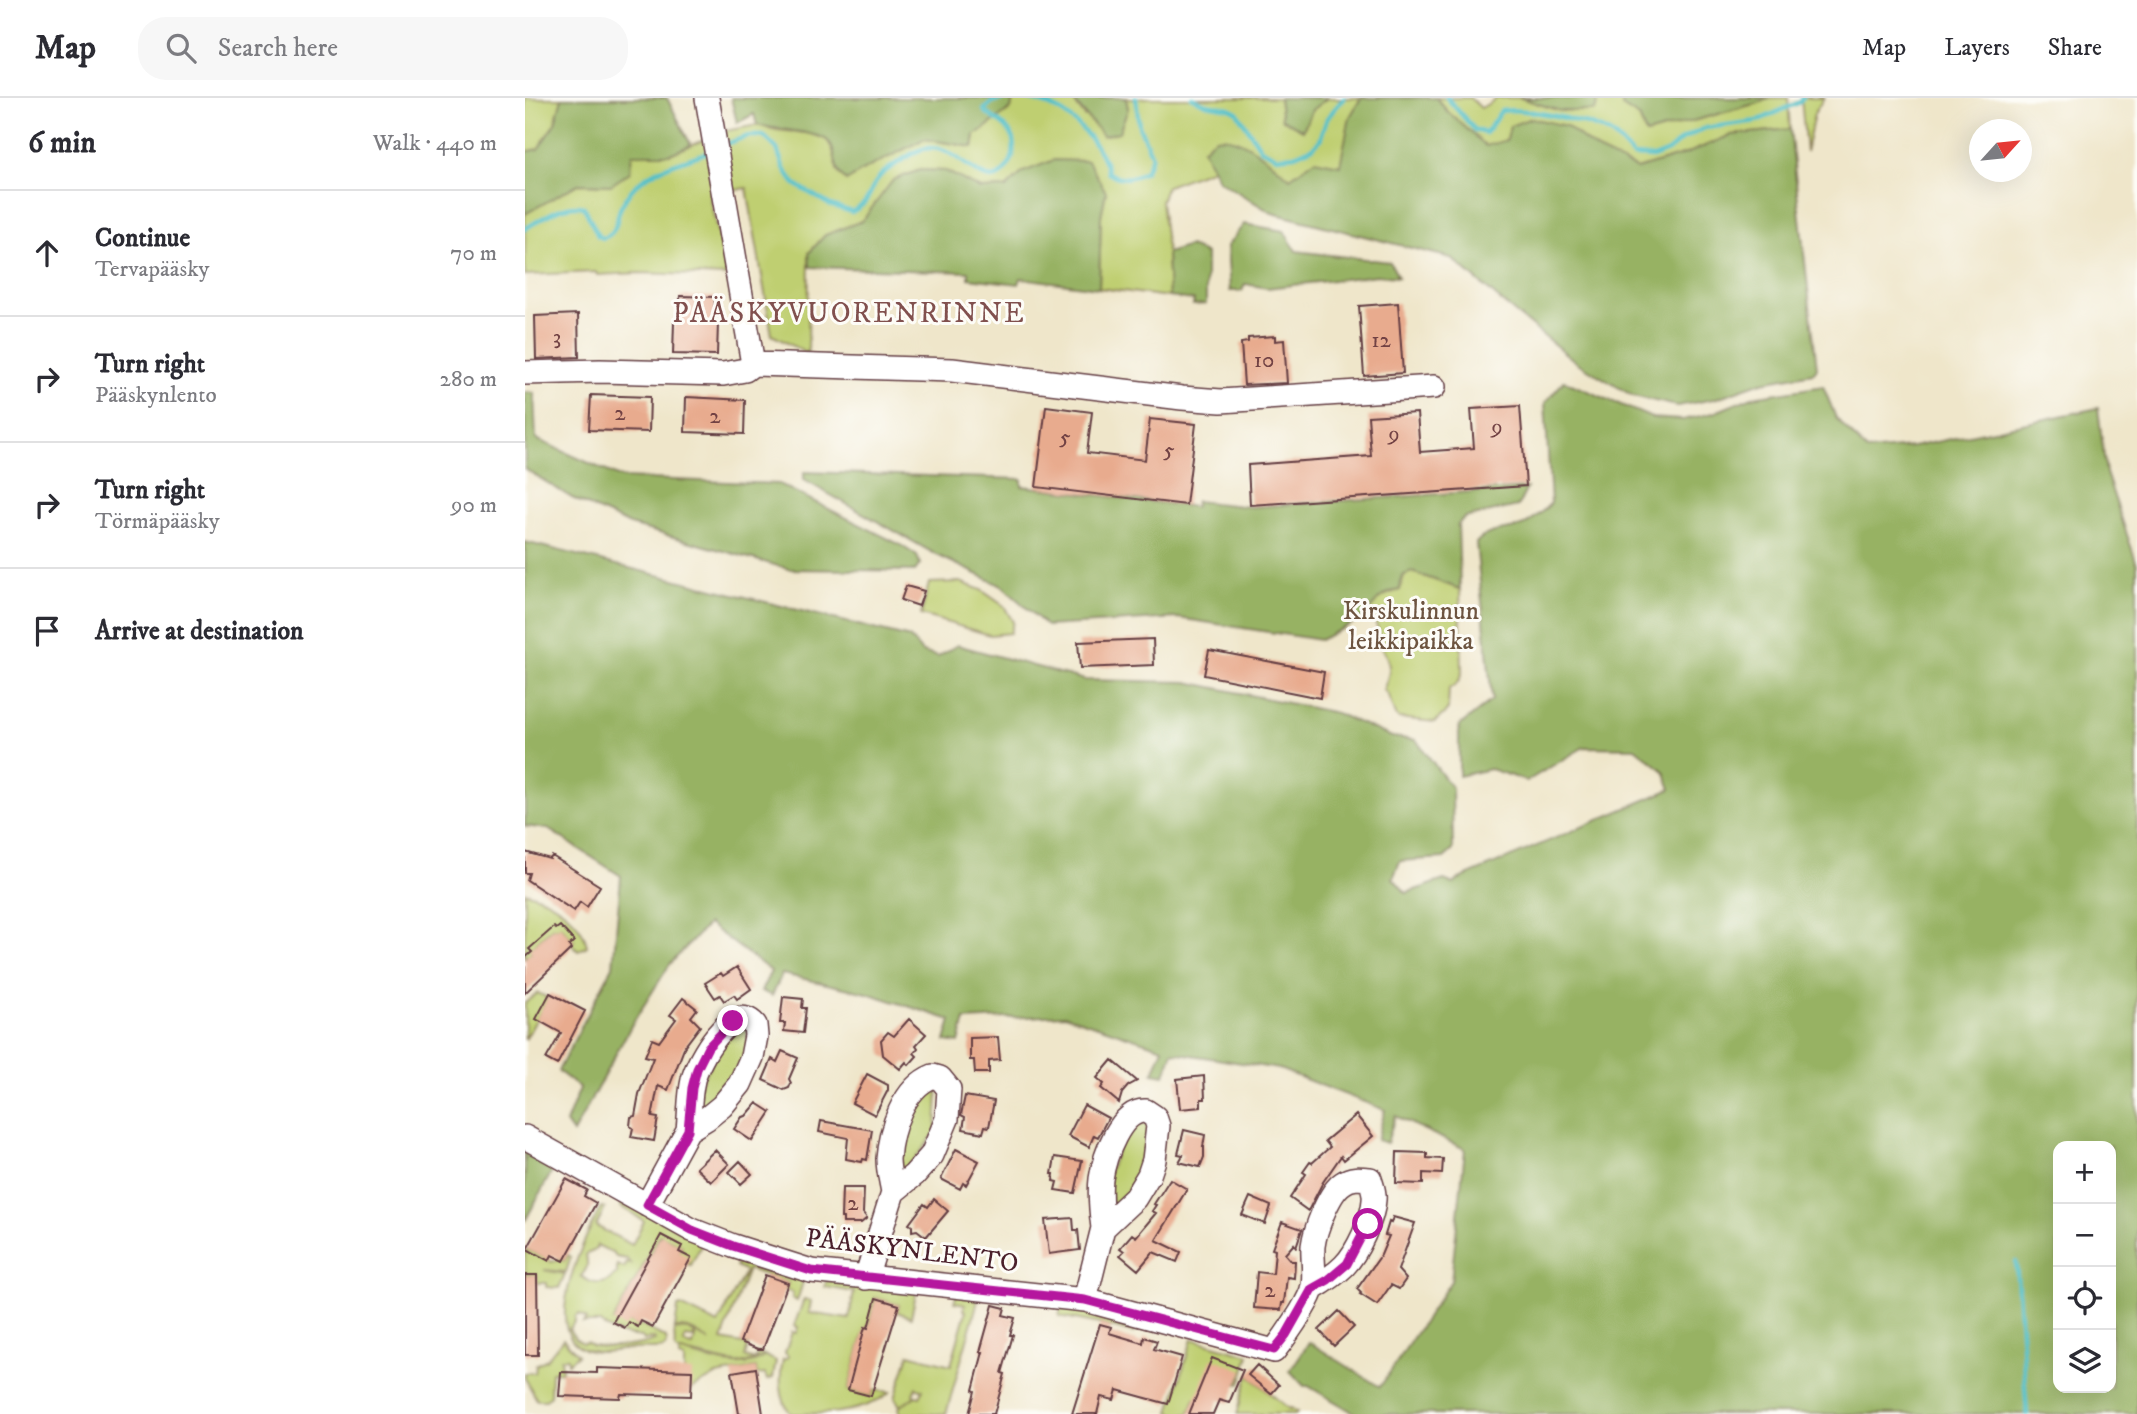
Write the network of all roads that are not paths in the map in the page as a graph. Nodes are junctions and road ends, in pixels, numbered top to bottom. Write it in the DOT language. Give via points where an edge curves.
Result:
graph roads {
  1 [pos="708,101"];
  2 [pos="753,364"];
  3 [pos="525,373"];
  4 [pos="1434,387"];
  5 [pos="688,1130"];
  6 [pos="525,1137"];
  7 [pos="893,1192"];
  8 [pos="647,1205"];
  9 [pos="1103,1228"];
  10 [pos="866,1278"];
  11 [pos="1312,1289"];
  12 [pos="1085,1300"];
  1 -- 2 [label="street"];
  2 -- 3 [label="street" via="723,374"];
  2 -- 4 [label="street" via="952,370 1221,401"];
  5 -- 8 [label="street"];
  6 -- 8 [label="street, PÄÄSKYNLENTO"];
  7 -- 10 [label="street"];
  8 -- 10 [label="street, PÄÄSKYNLENTO" via="733,1246 811,1271"];
  9 -- 12 [label="street"];
  10 -- 12 [label="street, PÄÄSKYNLENTO"];
  11 -- 12 [label="street, PÄÄSKYNLENTO" via="1274,1350"];
}
